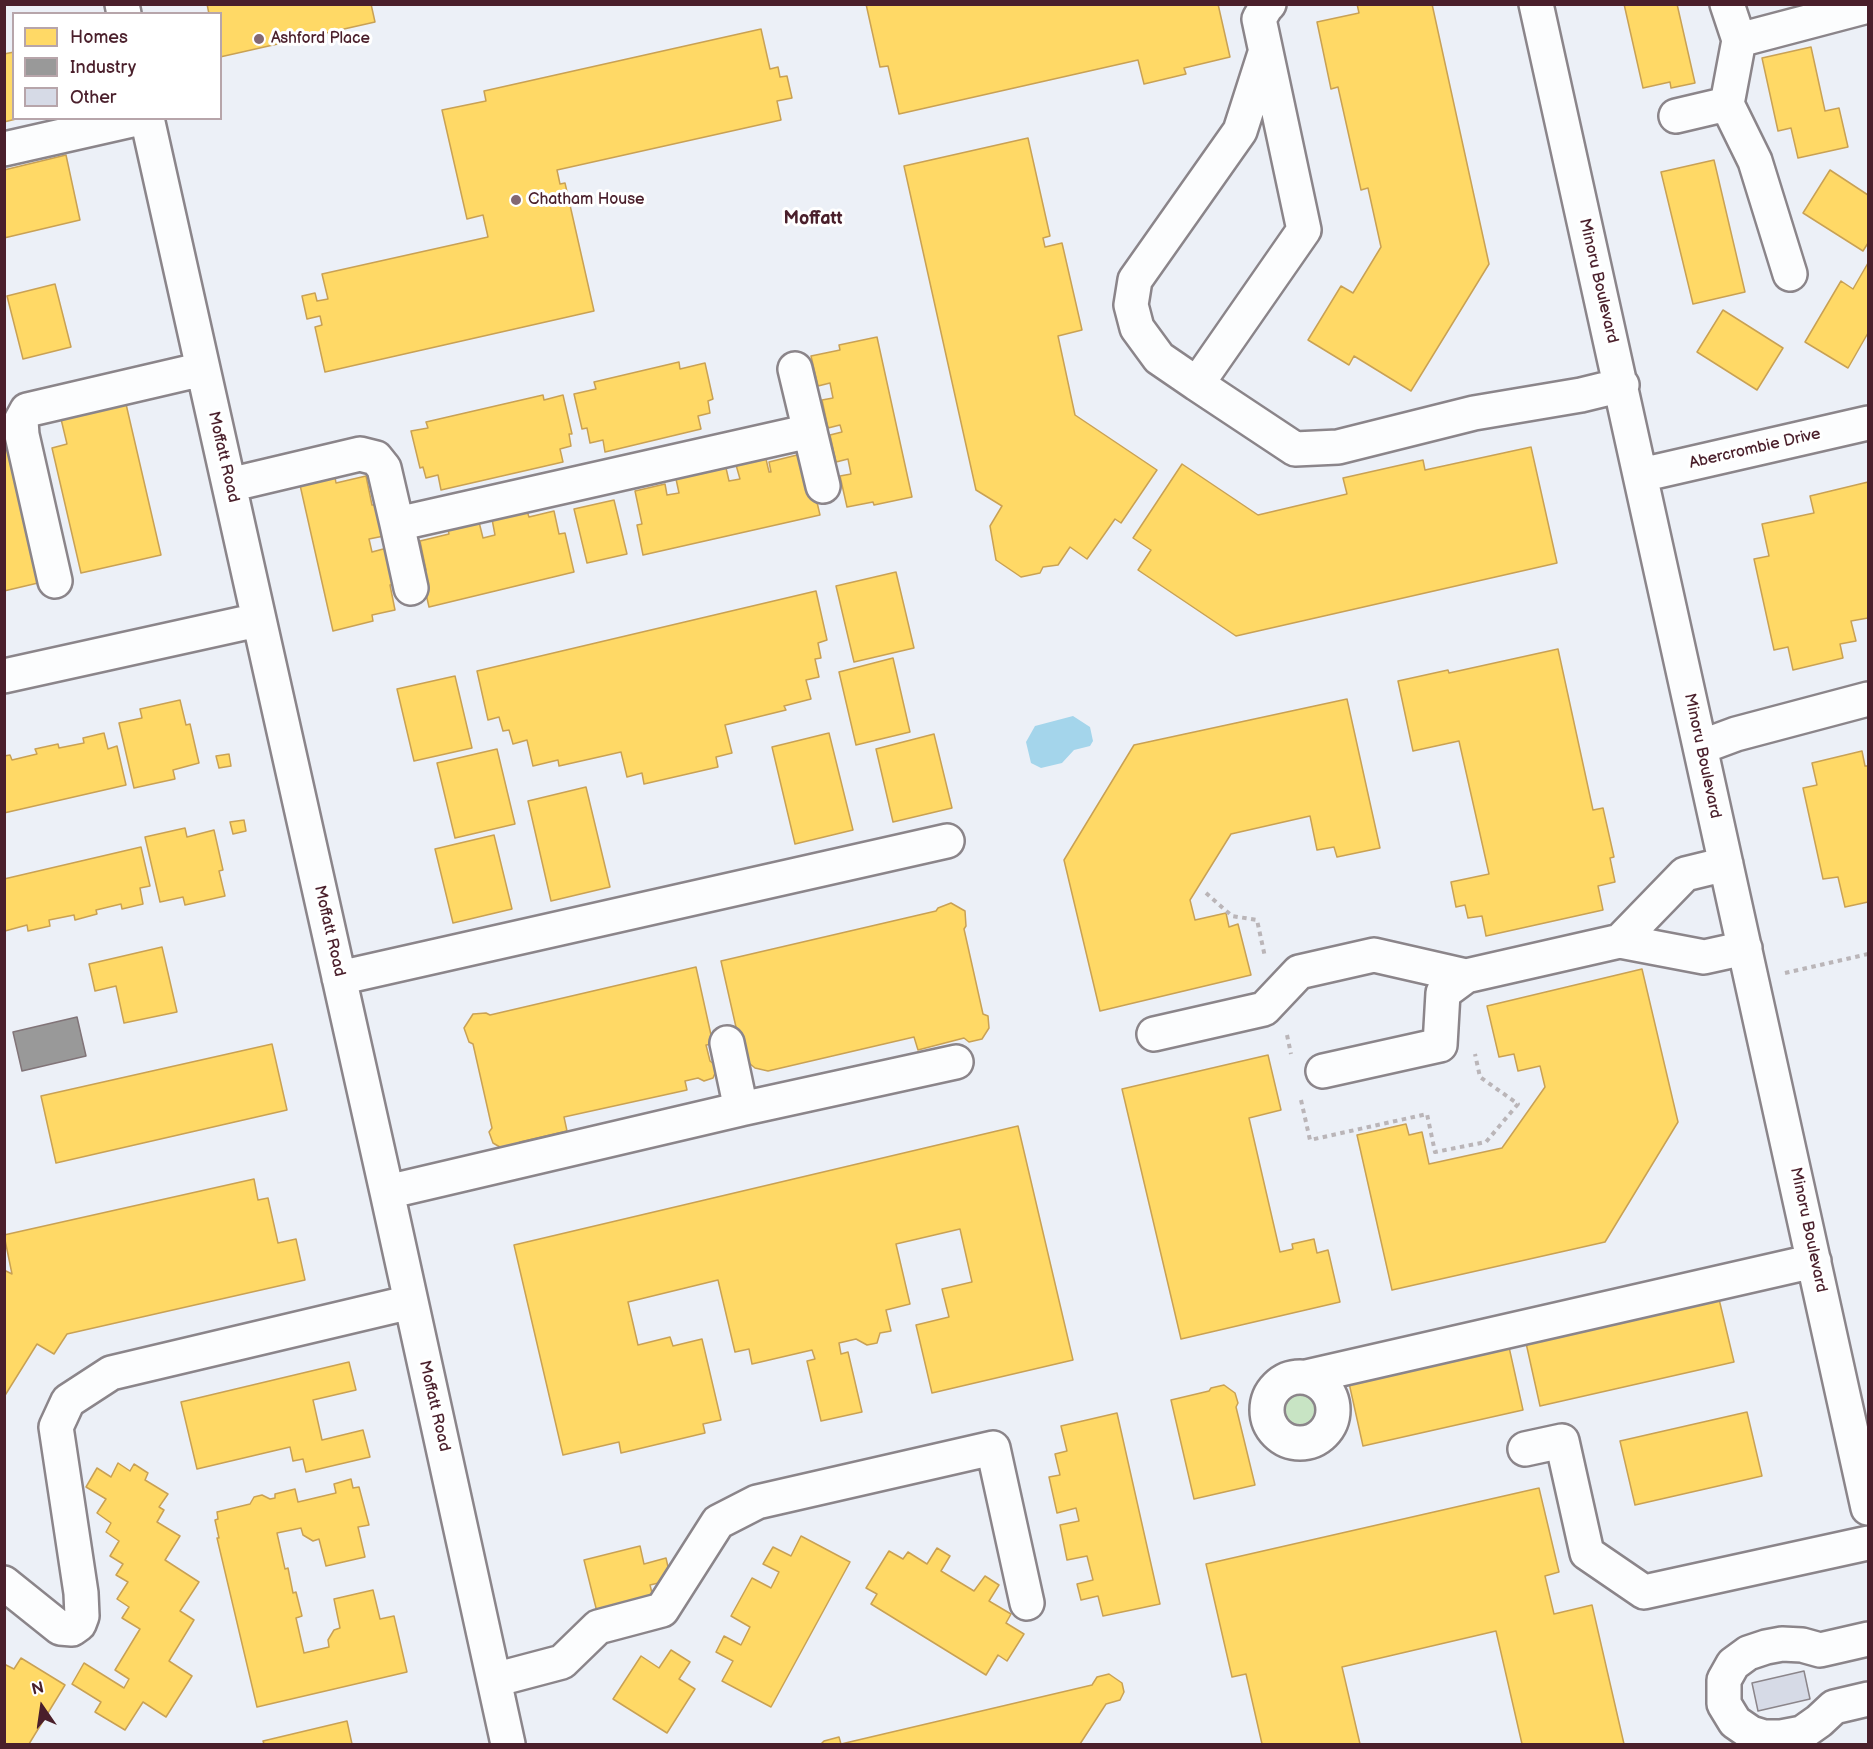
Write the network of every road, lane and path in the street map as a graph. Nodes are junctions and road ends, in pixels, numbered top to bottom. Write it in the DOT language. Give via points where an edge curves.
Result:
graph roads {
  1 [pos="1269,4"];
  2 [pos="1536,4"];
  3 [pos="1727,4"];
  4 [pos="1869,6"];
  5 [pos="1739,40"];
  6 [pos="1265,53"];
  7 [pos="1727,104"];
  8 [pos="1676,116"];
  9 [pos="132,120"];
  10 [pos="147,120"];
  11 [pos="4,149"];
  12 [pos="1790,274"];
  13 [pos="203,369"];
  14 [pos="795,369"];
  15 [pos="1197,384"];
  16 [pos="1622,385"];
  17 [pos="1869,423"];
  18 [pos="810,431"];
  19 [pos="1641,475"];
  20 [pos="229,485"];
  21 [pos="823,486"];
  22 [pos="398,524"];
  23 [pos="55,581"];
  24 [pos="411,588"];
  25 [pos="258,620"];
  26 [pos="4,676"];
  27 [pos="1869,699"];
  28 [pos="1701,747"];
  29 [pos="947,841"];
  30 [pos="1726,864"];
  31 [pos="1206,892"];
  32 [pos="1620,941"];
  33 [pos="1745,948"];
  34 [pos="1869,954"];
  35 [pos="1466,976"];
  36 [pos="339,978"];
  37 [pos="1752,981"];
  38 [pos="1264,1009"];
  39 [pos="1154,1034"];
  40 [pos="727,1043"];
  41 [pos="1440,1045"];
  42 [pos="1292,1058"];
  43 [pos="956,1062"];
  44 [pos="1311,1082"];
  45 [pos="741,1109"];
  46 [pos="387,1192"];
  47 [pos="1814,1261"];
  48 [pos="411,1302"];
  49 [pos="1306,1377"];
  50 [pos="1526,1449"];
  51 [pos="1868,1500"];
  52 [pos="1869,1543"];
  53 [pos="4,1583"];
  54 [pos="1027,1603"];
  55 [pos="1869,1639"];
  56 [pos="494,1680"];
  57 [pos="1869,1699"];
  58 [pos="508,1744"];
  1 -- 6 [label="street" via="1259,19"];
  2 -- 16 [label="street, Minoru Boulevard"];
  3 -- 5 [label="street"];
  4 -- 5 [label="street"];
  5 -- 7 [label="street"];
  6 -- 15 [label="street" via="1304,231"];
  6 -- 15 [label="street" via="1240,131 1136,280 1131,304 1137,328 1159,358"];
  7 -- 8 [label="street"];
  7 -- 12 [label="street" via="1755,160"];
  9 -- 11 [label="street"];
  10 -- 13 [label="street, Moffatt Road"];
  13 -- 20 [label="street, Moffatt Road"];
  13 -- 23 [label="street" via="27,410 21,421 22,435"];
  14 -- 18 [label="street"];
  15 -- 16 [label="street" via="1295,449 1338,447 1474,413"];
  16 -- 19 [label="street, Minoru Boulevard"];
  17 -- 19 [label="street, Abercrombie Drive"];
  18 -- 21 [label="street"];
  18 -- 22 [label="street"];
  19 -- 28 [label="street, Minoru Boulevard"];
  20 -- 22 [label="street" via="360,454 376,458 384,468"];
  20 -- 25 [label="street, Moffatt Road"];
  22 -- 24 [label="street"];
  25 -- 26 [label="street"];
  25 -- 36 [label="street, Moffatt Road"];
  27 -- 28 [label="street"];
  28 -- 30 [label="street, Minoru Boulevard"];
  29 -- 36 [label="street"];
  30 -- 32 [label="street" via="1685,874"];
  30 -- 33 [label="street, Minoru Boulevard"];
  31 -- 38 [label="path" via="1232,916 1257,920 1267,966 1251,991"];
  32 -- 33 [label="street" via="1704,957"];
  32 -- 35 [label="street"];
  33 -- 37 [label="street, Minoru Boulevard"];
  34 -- 37 [label="path"];
  35 -- 38 [label="street" via="1374,955 1299,972"];
  35 -- 41 [label="street" via="1443,993"];
  36 -- 46 [label="street, Moffatt Road"];
  37 -- 47 [label="street, Minoru Boulevard"];
  38 -- 39 [label="street"];
  38 -- 42 [label="path" via="1287,1034"];
  40 -- 45 [label="street"];
  41 -- 44 [label="street"];
  41 -- 44 [label="path" via="1474,1048 1480,1077 1518,1104 1486,1142 1435,1152 1426,1114 1310,1140"];
  43 -- 45 [label="street"];
  45 -- 46 [label="street"];
  46 -- 48 [label="street, Moffatt Road"];
  47 -- 49 [label="street"];
  47 -- 51 [label="street, Minoru Boulevard"];
  48 -- 53 [label="street" via="111,1374 68,1401 56,1427 81,1593 79,1624 72,1629 60,1628"];
  48 -- 56 [label="street, Moffatt Road"];
  50 -- 52 [label="street" via="1562,1441 1587,1553 1644,1593"];
  54 -- 56 [label="street" via="993,1449 757,1502 718,1522 662,1610 598,1627 562,1662"];
  55 -- 57 [label="street" via="1820,1650 1782,1644 1748,1653 1733,1664 1724,1680 1724,1704 1735,1722 1750,1733 1781,1737 1802,1733 1834,1707"];
  56 -- 58 [label="street, Moffatt Road"];
}
